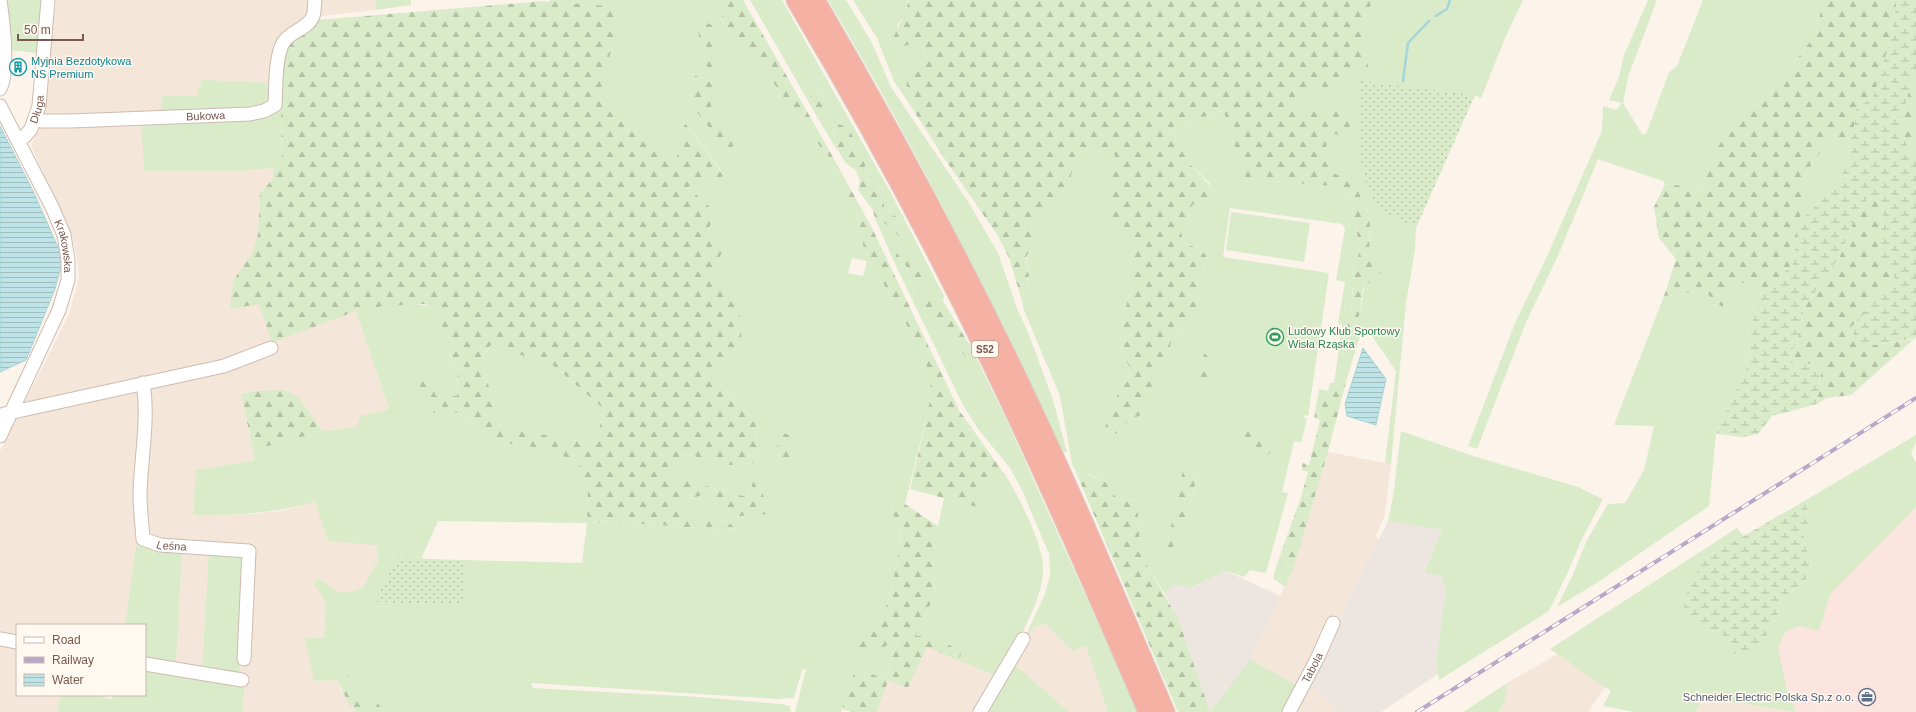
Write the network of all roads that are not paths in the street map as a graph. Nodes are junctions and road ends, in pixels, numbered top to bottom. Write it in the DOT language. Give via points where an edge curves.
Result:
graph roads {
  1 [pos="0,0"];
  2 [pos="48,0"];
  3 [pos="315,0"];
  4 [pos="796,0"];
  5 [pos="815,0"];
  6 [pos="0,89"];
  7 [pos="0,106"];
  8 [pos="35,119"];
  9 [pos="18,140"];
  10 [pos="271,348"];
  11 [pos="144,383"];
  12 [pos="5,414"];
  13 [pos="0,436"];
  14 [pos="1333,623"];
  15 [pos="0,639"];
  16 [pos="1023,640"];
  17 [pos="16,642"];
  18 [pos="244,659"];
  19 [pos="146,664"];
  20 [pos="242,680"];
  21 [pos="980,712"];
  22 [pos="1148,712"];
  23 [pos="1165,712"];
  24 [pos="1289,712"];
  1 -- 6 [label="street" via="4,35"];
  2 -- 8 [label="street, Długa"];
  3 -- 8 [label="street, Bukowa" via="310,20 284,41 280,52 275,105 264,111 250,114 71,121"];
  4 -- 22 [label="highway, S52" via="893,169 974,326 1060,511"];
  5 -- 23 [label="highway, S52" via="906,160 1003,350 1068,489"];
  7 -- 9 [label="street, Krakowska"];
  8 -- 9 [label="street, Długa" via="28,133"];
  9 -- 12 [label="street, Krakowska" via="58,220 66,244 68,269 67,284 59,310"];
  10 -- 11 [label="street" via="224,366"];
  11 -- 12 [label="street"];
  11 -- 18 [label="street, Leśna" via="146,411 140,495 143,539 160,545 250,551"];
  12 -- 13 [label="street, Krakowska"];
  14 -- 24 [label="street, Tabola"];
  15 -- 17 [label="street"];
  16 -- 21 [label="street"];
  19 -- 20 [label="street"];
}
